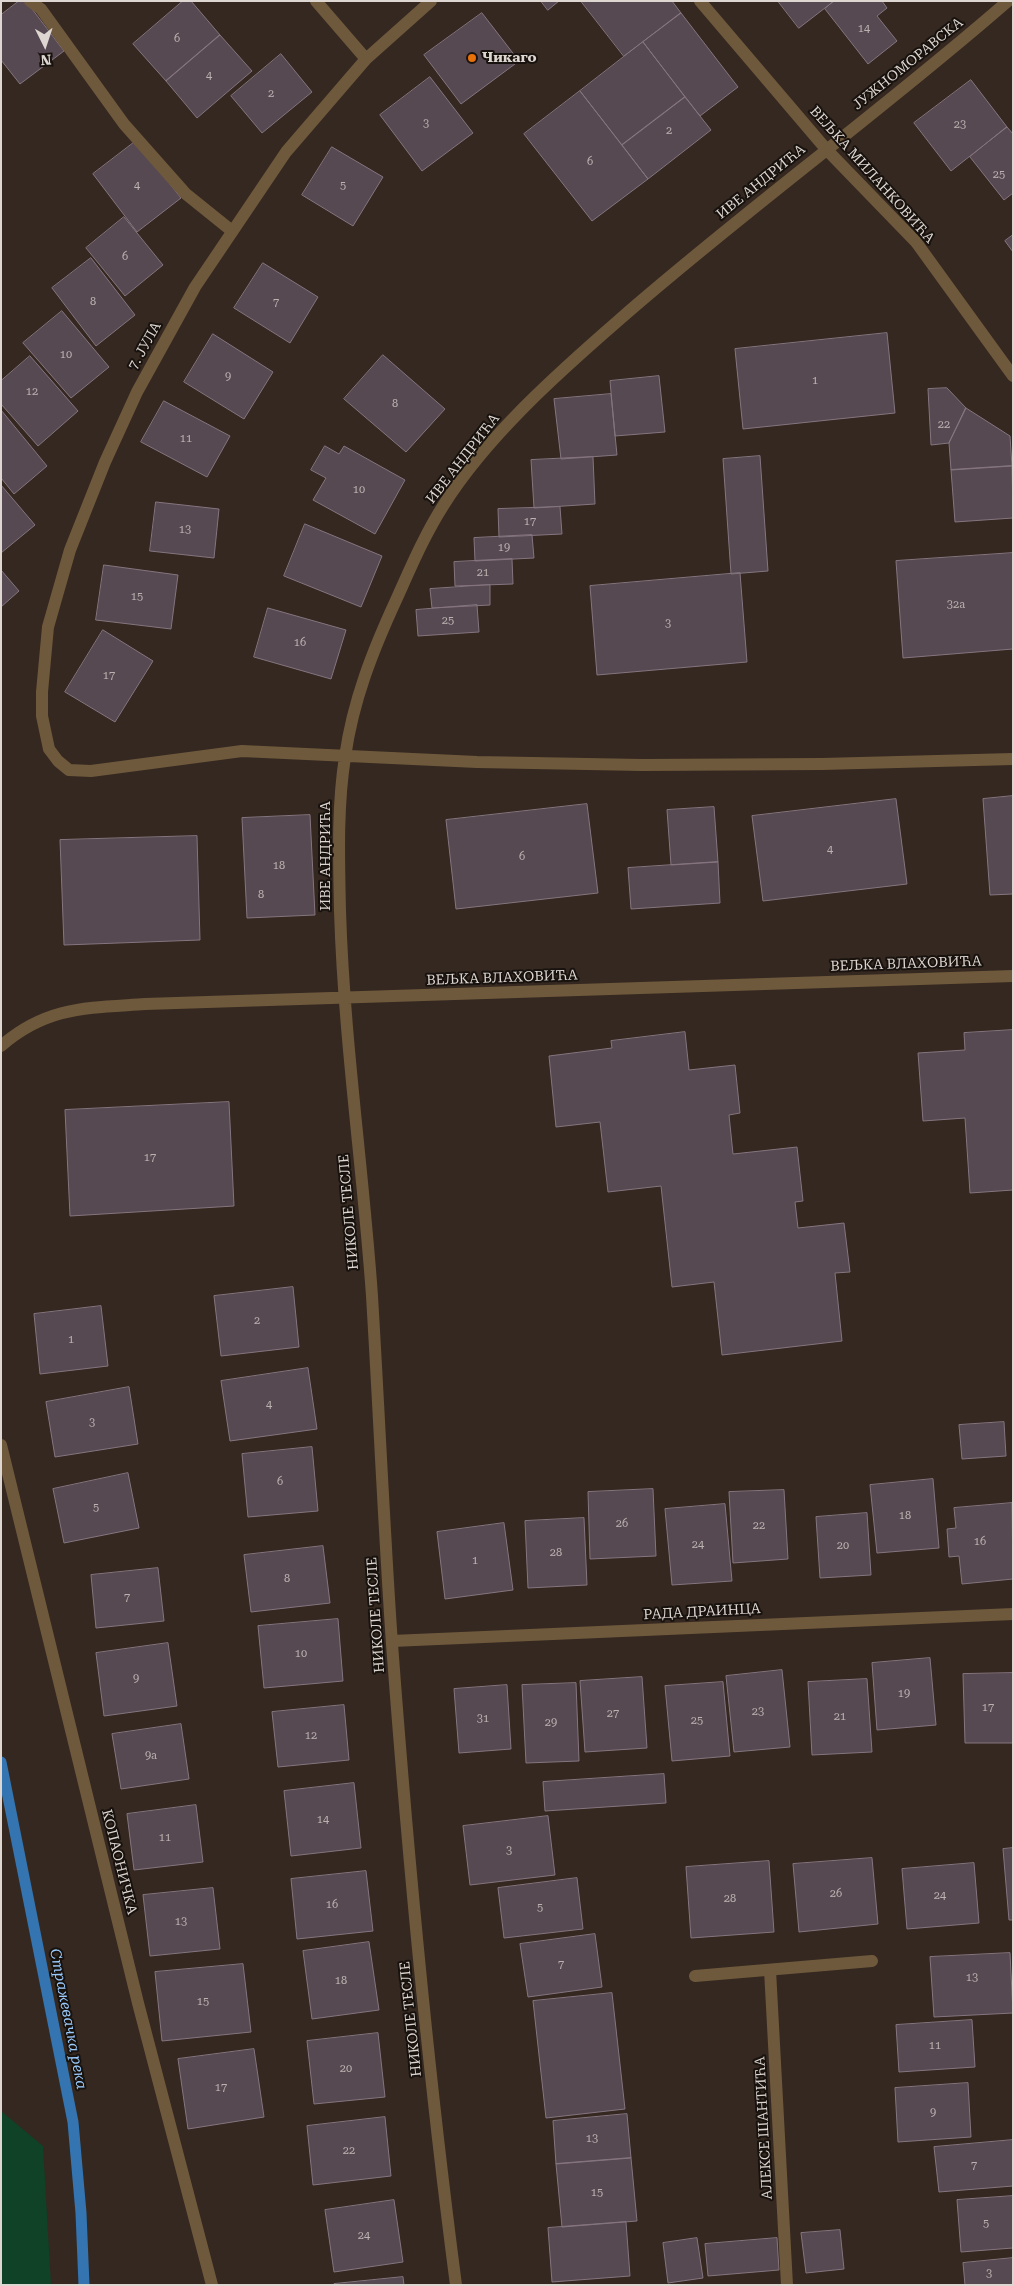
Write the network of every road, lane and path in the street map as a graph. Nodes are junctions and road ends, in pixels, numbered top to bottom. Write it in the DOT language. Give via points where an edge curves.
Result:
graph roads {
  1 [pos="30,1"];
  2 [pos="316,1"];
  3 [pos="431,1"];
  4 [pos="700,1"];
  5 [pos="1008,1"];
  6 [pos="366,59"];
  7 [pos="826,149"];
  8 [pos="232,231"];
  9 [pos="1013,376"];
  10 [pos="345,754"];
  11 [pos="1013,758"];
  12 [pos="341,942"];
  13 [pos="1013,976"];
  14 [pos="344,997"];
  15 [pos="1,1046"];
  16 [pos="1,1445"];
  17 [pos="1013,1614"];
  18 [pos="392,1641"];
  19 [pos="872,1961"];
  20 [pos="770,1970"];
  21 [pos="695,1976"];
  22 [pos="212,2285"];
  23 [pos="456,2285"];
  24 [pos="787,2285"];
  1 -- 8 [label="street" via="41,9 124,124 180,187"];
  2 -- 6 [label="street"];
  3 -- 6 [label="street, 7. ЈУЛА"];
  4 -- 7 [label="street, ВЕЉКА МИЛАНКОВИЋА"];
  5 -- 7 [label="street, ЈУЖНОМОРАВСКА" via="941,59"];
  6 -- 8 [label="street, 7. ЈУЛА" via="286,152"];
  7 -- 9 [label="street, ВЕЉКА МИЛАНКОВИЋА" via="916,242"];
  7 -- 10 [label="street, ИВЕ АНДРИЋА" via="697,253 598,339 513,420 476,463 446,501 423,541 376,643 359,688"];
  8 -- 10 [label="street, 7. ЈУЛА" via="195,287 137,392 70,550 48,627 42,716 49,749 69,770 91,771 242,751"];
  10 -- 11 [label="street" via="460,761 642,765"];
  10 -- 12 [label="street, ИВЕ АНДРИЋА" via="339,838"];
  12 -- 14 [label="street, НИКОЛЕ ТЕСЛЕ"];
  13 -- 14 [label="street, ВЕЉКА ВЛАХОВИЋА"];
  14 -- 15 [label="street, ВЕЉКА ВЛАХОВИЋА" via="145,1004 63,1012 36,1021"];
  14 -- 18 [label="street, НИКОЛЕ ТЕСЛЕ" via="371,1289"];
  16 -- 22 [label="street, КОПАОНИЧКА" via="138,2003"];
  17 -- 18 [label="street, РАДА ДРАИНЦА"];
  18 -- 23 [label="street, НИКОЛЕ ТЕСЛЕ" via="419,1957"];
  19 -- 20 [label="street"];
  20 -- 21 [label="street"];
  20 -- 24 [label="street, АЛЕКСЕ ШАНТИЋА"];
}
